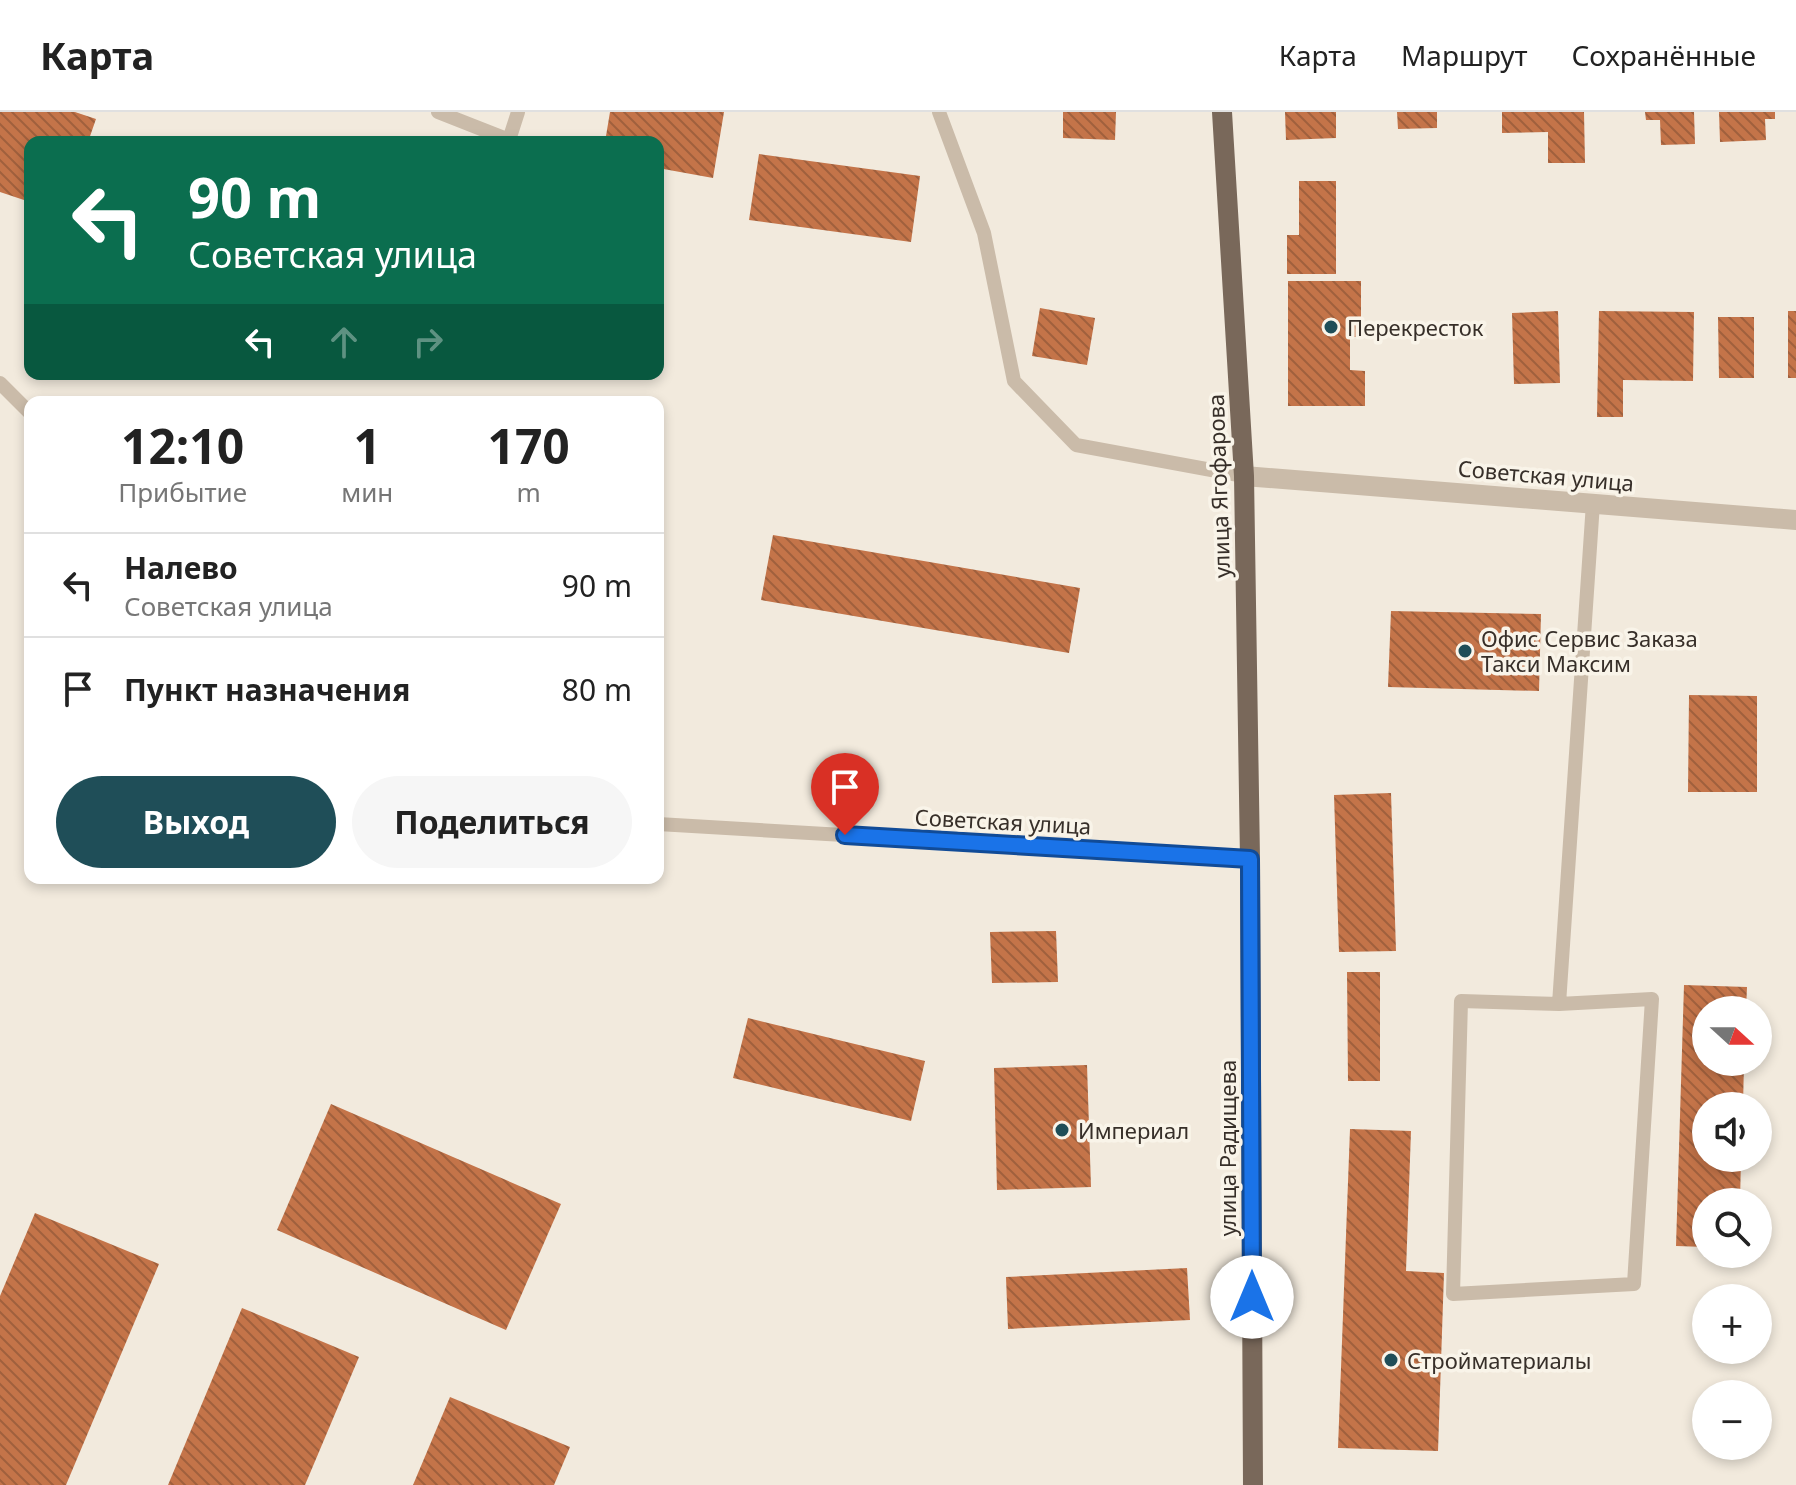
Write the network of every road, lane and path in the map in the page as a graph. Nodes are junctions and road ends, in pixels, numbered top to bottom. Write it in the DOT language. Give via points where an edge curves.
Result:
graph roads {
  1 [pos="438,112"];
  2 [pos="518,112"];
  3 [pos="939,112"];
  4 [pos="1222,112"];
  5 [pos="499,136"];
  6 [pos="510,136"];
  7 [pos="0,383"];
  8 [pos="24,407"];
  9 [pos="1244,476"];
  10 [pos="1593,503"];
  11 [pos="1796,520"];
  12 [pos="664,824"];
  13 [pos="1250,859"];
  14 [pos="1559,1004"];
  15 [pos="1253,1485"];
  1 -- 5 [label="lane"];
  2 -- 6 [label="lane"];
  3 -- 9 [label="lane" via="984,233 1014,381 1076,445"];
  4 -- 9 [label="main road, улица Ягофарова"];
  7 -- 8 [label="lane"];
  9 -- 10 [label="street, Советская улица"];
  9 -- 13 [label="main road, улица Ягофарова"];
  10 -- 11 [label="street, Советская улица"];
  10 -- 14 [label="lane"];
  12 -- 13 [label="lane, Советская улица"];
  13 -- 15 [label="main road, улица Радищева"];
  14 -- 14 [label="lane" via="1461,1001 1453,1294 1634,1284 1652,999"];
}
